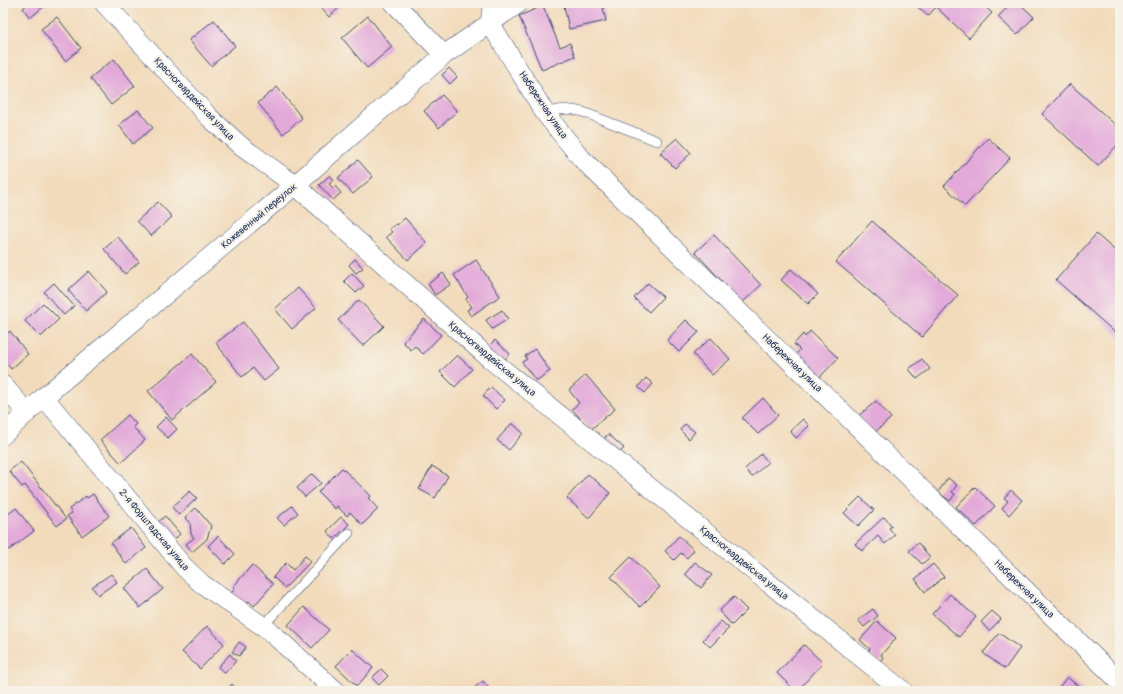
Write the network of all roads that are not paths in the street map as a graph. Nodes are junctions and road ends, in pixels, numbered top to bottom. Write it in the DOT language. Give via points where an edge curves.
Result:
graph roads {
  1 [pos="104,3"];
  2 [pos="394,3"];
  3 [pos="494,3"];
  4 [pos="519,3"];
  5 [pos="490,23"];
  6 [pos="444,55"];
  7 [pos="545,113"];
  8 [pos="657,141"];
  9 [pos="295,185"];
  10 [pos="3,385"];
  11 [pos="44,397"];
  12 [pos="27,413"];
  13 [pos="3,435"];
  14 [pos="350,533"];
  15 [pos="263,626"];
  16 [pos="1120,682"];
  17 [pos="336,691"];
  18 [pos="903,691"];
  1 -- 9 [label="street, Красногвардейская улица" via="210,118 242,147"];
  2 -- 6 [label="street"];
  3 -- 5 [label="street"];
  4 -- 5 [label="street, Кожевенный переулок"];
  5 -- 6 [label="street, Кожевенный переулок"];
  5 -- 7 [label="street, Набережная улица"];
  6 -- 9 [label="street, Кожевенный переулок"];
  7 -- 8 [label="lane" via="571,108"];
  7 -- 16 [label="street, Набережная улица" via="581,158"];
  9 -- 11 [label="street, Кожевенный переулок"];
  9 -- 18 [label="street, Красногвардейская улица" via="490,359"];
  10 -- 12 [label="street"];
  11 -- 12 [label="street, Кожевенный переулок"];
  11 -- 15 [label="street, 2-я Форштадская улица" via="183,566 202,584"];
  12 -- 13 [label="street, Кожевенный переулок"];
  14 -- 15 [label="lane"];
  15 -- 17 [label="street, 2-я Форштадская улица"];
}
